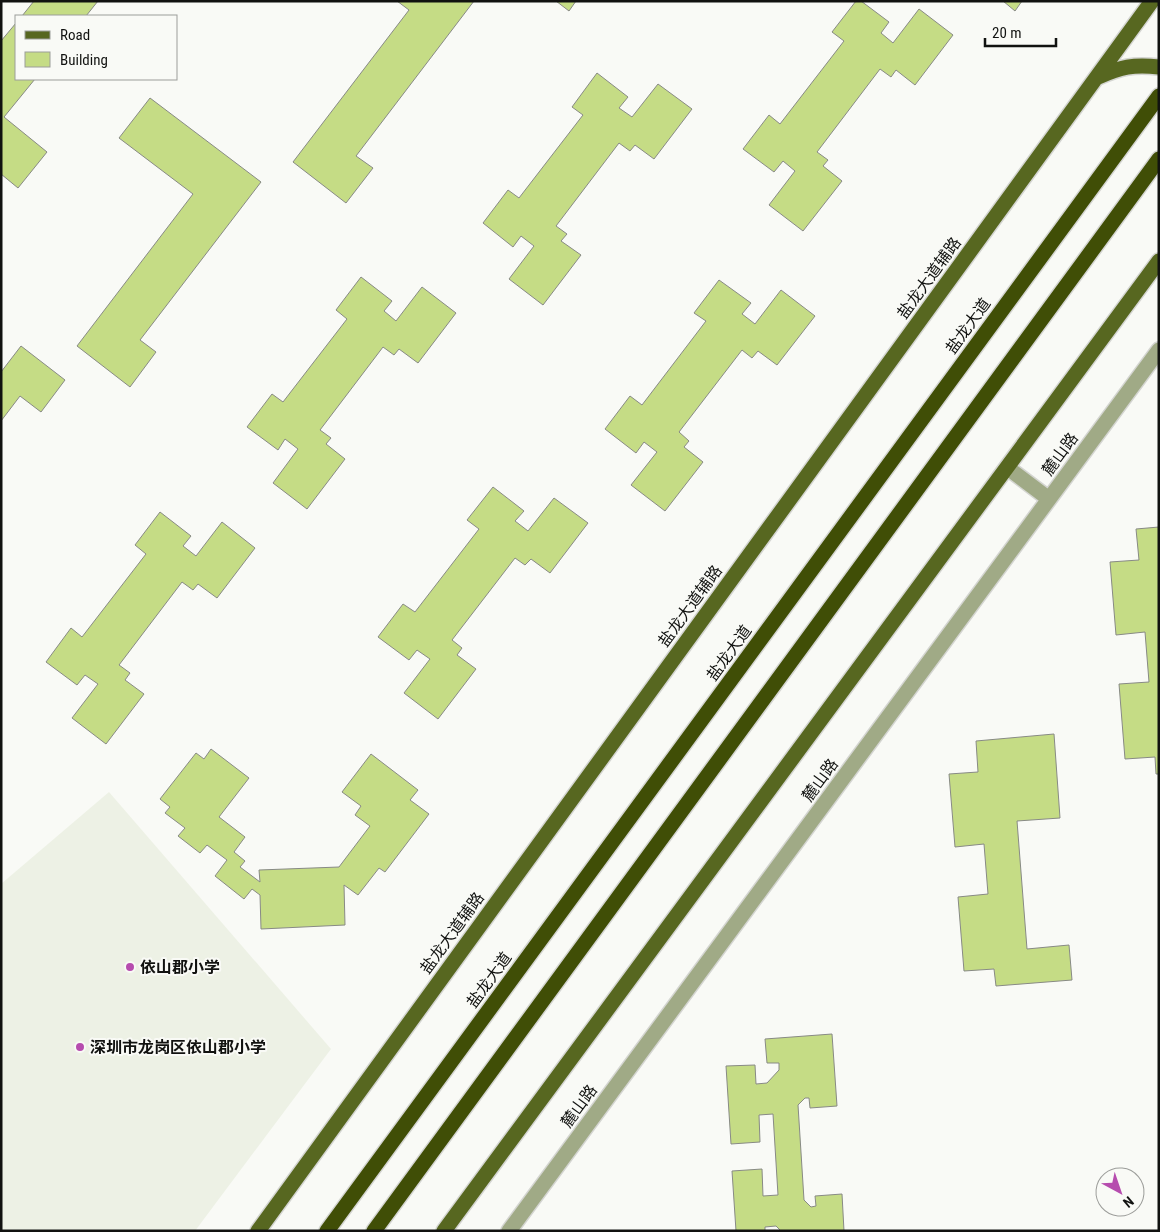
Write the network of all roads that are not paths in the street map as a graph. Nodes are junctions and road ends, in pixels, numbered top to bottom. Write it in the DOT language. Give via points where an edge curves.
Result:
graph roads {
  1 [pos="1152,1"];
  2 [pos="1159,67"];
  3 [pos="1095,78"];
  4 [pos="1159,96"];
  5 [pos="1159,159"];
  6 [pos="1159,261"];
  7 [pos="1159,350"];
  8 [pos="1008,468"];
  9 [pos="1049,499"];
  10 [pos="512,1227"];
  11 [pos="258,1231"];
  12 [pos="327,1231"];
  13 [pos="374,1231"];
  14 [pos="444,1231"];
  1 -- 3 [label="main road, 盐龙大道辅路"];
  2 -- 3 [label="main road" via="1117,68"];
  3 -- 11 [label="main road, 盐龙大道辅路"];
  4 -- 12 [label="highway, 盐龙大道"];
  5 -- 13 [label="highway"];
  6 -- 8 [label="main road"];
  7 -- 9 [label="street, 麓山路"];
  8 -- 9 [label="street"];
  8 -- 14 [label="main road"];
  9 -- 10 [label="street, 麓山路"];
}
